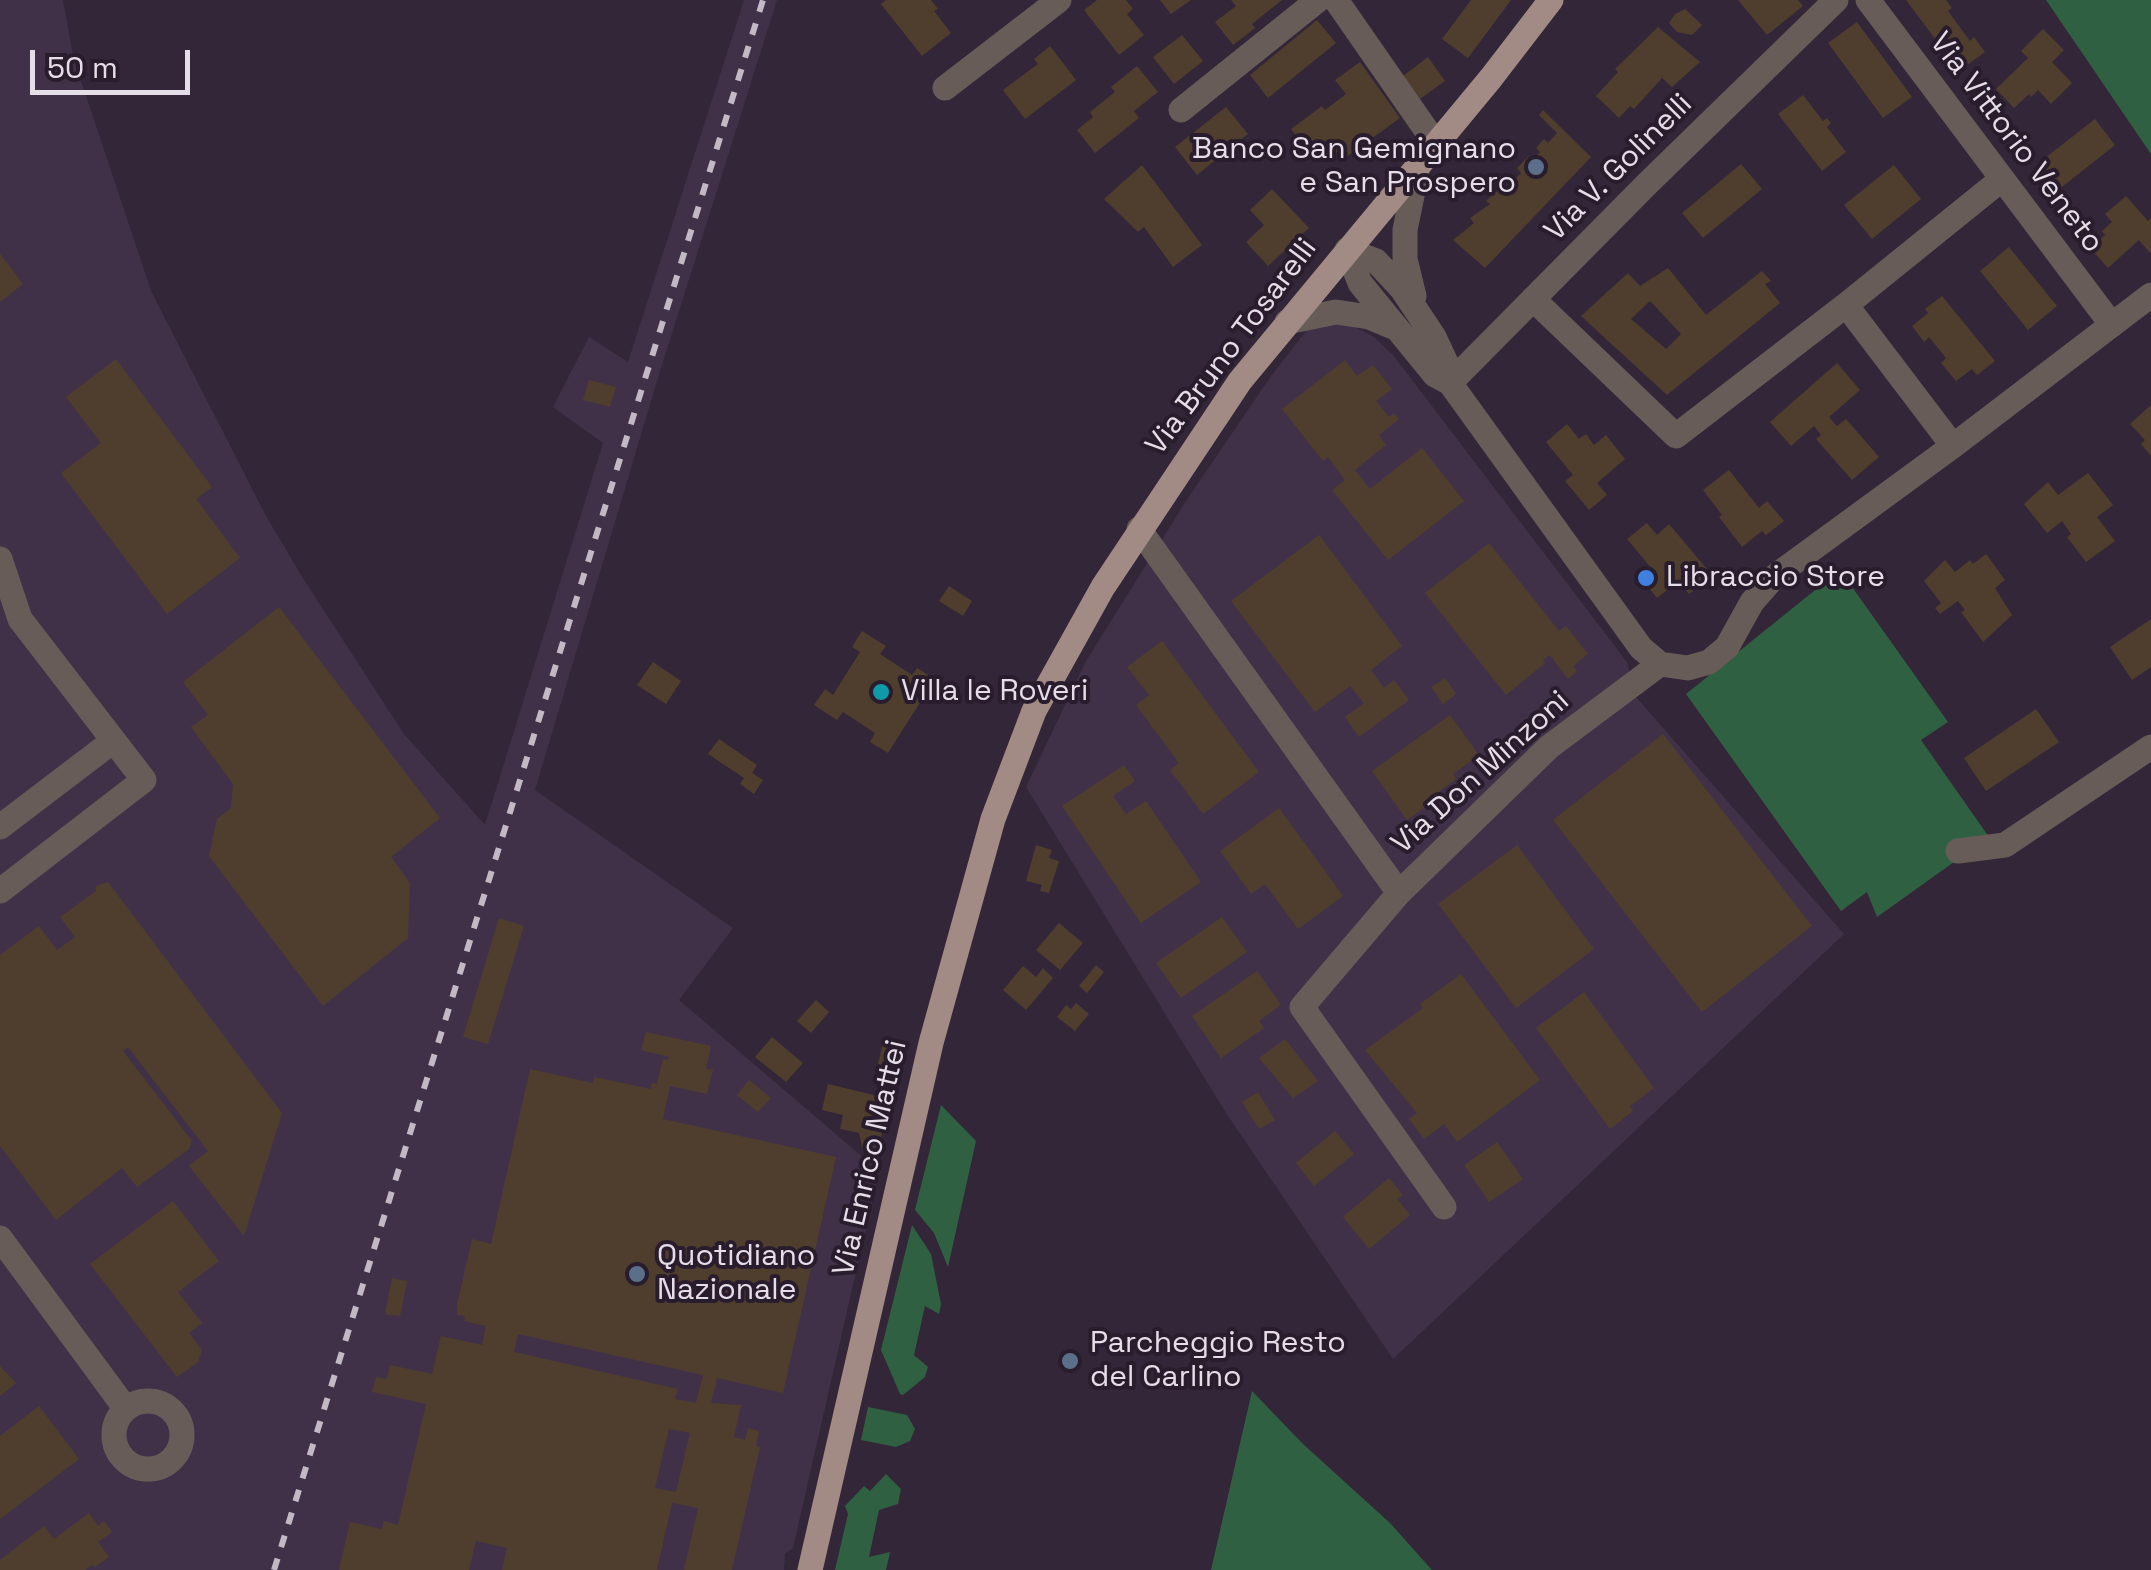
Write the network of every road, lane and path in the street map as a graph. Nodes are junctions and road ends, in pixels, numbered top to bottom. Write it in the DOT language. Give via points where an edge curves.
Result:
graph roads {
  1 [pos="1059,0"];
  2 [pos="1318,0"];
  3 [pos="1336,0"];
  4 [pos="1551,0"];
  5 [pos="1836,0"];
  6 [pos="1868,0"];
  7 [pos="945,88"];
  8 [pos="1181,110"];
  9 [pos="1436,144"];
  10 [pos="1418,166"];
  11 [pos="2002,179"];
  12 [pos="1347,250"];
  13 [pos="2151,295"];
  14 [pos="1534,299"];
  15 [pos="1846,305"];
  16 [pos="1418,310"];
  17 [pos="1287,322"];
  18 [pos="2112,325"];
  19 [pos="1398,331"];
  20 [pos="1450,384"];
  21 [pos="1953,446"];
  22 [pos="1139,529"];
  23 [pos="0,559"];
  24 [pos="10,612"];
  25 [pos="1660,664"];
  26 [pos="113,741"];
  27 [pos="2151,747"];
  28 [pos="1012,765"];
  29 [pos="0,826"];
  30 [pos="1958,851"];
  31 [pos="0,891"];
  32 [pos="1399,893"];
  33 [pos="1444,1207"];
  34 [pos="0,1238"];
  35 [pos="126,1409"];
  36 [pos="810,1570"];
  1 -- 7 [label="street"];
  2 -- 8 [label="street"];
  3 -- 9 [label="street"];
  4 -- 9 [label="main road, Via Bruno Tosarelli"];
  5 -- 14 [label="street, Via V. Golinelli"];
  6 -- 11 [label="street, Via Vittorio Veneto"];
  9 -- 10 [label="main road, Via Bruno Tosarelli"];
  10 -- 12 [label="main road, Via Bruno Tosarelli"];
  10 -- 16 [label="street" via="1405,259"];
  11 -- 15 [label="street"];
  11 -- 18 [label="street, Via Vittorio Veneto"];
  12 -- 16 [label="street" via="1376,261"];
  12 -- 17 [label="main road, Via Bruno Tosarelli"];
  12 -- 19 [label="street" via="1360,283"];
  13 -- 18 [label="street"];
  14 -- 15 [label="street" via="1676,436"];
  14 -- 20 [label="street, Via V. Golinelli"];
  15 -- 21 [label="street"];
  16 -- 20 [label="street" via="1449,368"];
  17 -- 19 [label="street" via="1349,312"];
  17 -- 22 [label="main road, Via Bruno Tosarelli"];
  18 -- 21 [label="street"];
  19 -- 20 [label="street"];
  20 -- 25 [label="street"];
  21 -- 25 [label="street" via="1774,577 1727,647 1709,662 1688,668"];
  22 -- 28 [label="main road, Via Bruno Tosarelli" via="1052,675"];
  22 -- 32 [label="street"];
  23 -- 24 [label="street"];
  24 -- 26 [label="street"];
  25 -- 32 [label="street, Via Don Minzoni" via="1549,747"];
  26 -- 29 [label="street"];
  26 -- 31 [label="street" via="144,780"];
  27 -- 30 [label="street" via="2004,845"];
  28 -- 36 [label="main road, Via Enrico Mattei" via="931,1044"];
  32 -- 33 [label="street, Via Don Minzoni" via="1302,1007"];
  34 -- 35 [label="street"];
}
